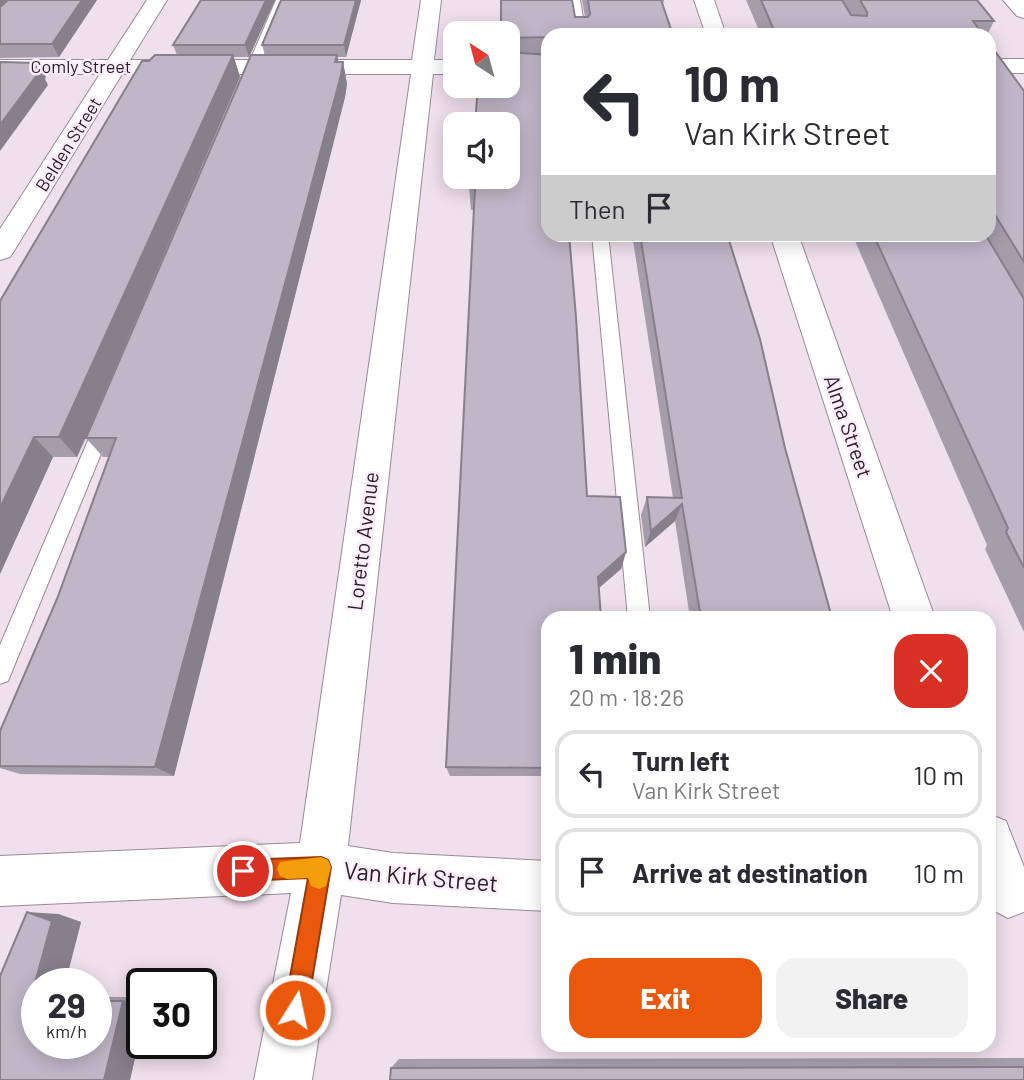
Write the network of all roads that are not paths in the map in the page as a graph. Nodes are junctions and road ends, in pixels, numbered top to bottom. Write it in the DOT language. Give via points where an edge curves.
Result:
graph roads {
  1 [pos="157,0"];
  2 [pos="281,0"];
  3 [pos="431,0"];
  4 [pos="576,0"];
  5 [pos="704,0"];
  6 [pos="1013,0"];
  7 [pos="1024,12"];
  8 [pos="579,28"];
  9 [pos="714,28"];
  10 [pos="117,66"];
  11 [pos="254,66"];
  12 [pos="996,66"];
  13 [pos="1024,66"];
  14 [pos="0,67"];
  15 [pos="438,67"];
  16 [pos="243,91"];
  17 [pos="601,242"];
  18 [pos="787,242"];
  19 [pos="0,251"];
  20 [pos="111,407"];
  21 [pos="638,611"];
  22 [pos="912,611"];
  23 [pos="0,673"];
  24 [pos="996,859"];
  25 [pos="321,867"];
  26 [pos="0,881"];
  27 [pos="541,886"];
  28 [pos="1007,892"];
  29 [pos="283,1080"];
  1 -- 10 [label="street, Belden Street"];
  2 -- 11 [label="lane"];
  3 -- 15 [label="street, Loretto Avenue"];
  4 -- 8 [label="lane"];
  5 -- 9 [label="street"];
  6 -- 7 [label="street"];
  10 -- 11 [label="street, Comly Street"];
  10 -- 14 [label="street, Comly Street"];
  10 -- 19 [label="street, Belden Street"];
  11 -- 15 [label="street, Comly Street"];
  11 -- 16 [label="lane"];
  12 -- 13 [label="street"];
  15 -- 25 [label="street, Loretto Avenue"];
  17 -- 21 [label="lane"];
  18 -- 22 [label="street, Alma Street"];
  20 -- 23 [label="lane"];
  24 -- 28 [label="street"];
  25 -- 26 [label="street, Van Kirk Street"];
  25 -- 27 [label="street, Van Kirk Street" via="393,878"];
  25 -- 29 [label="street, Loretto Avenue"];
}
